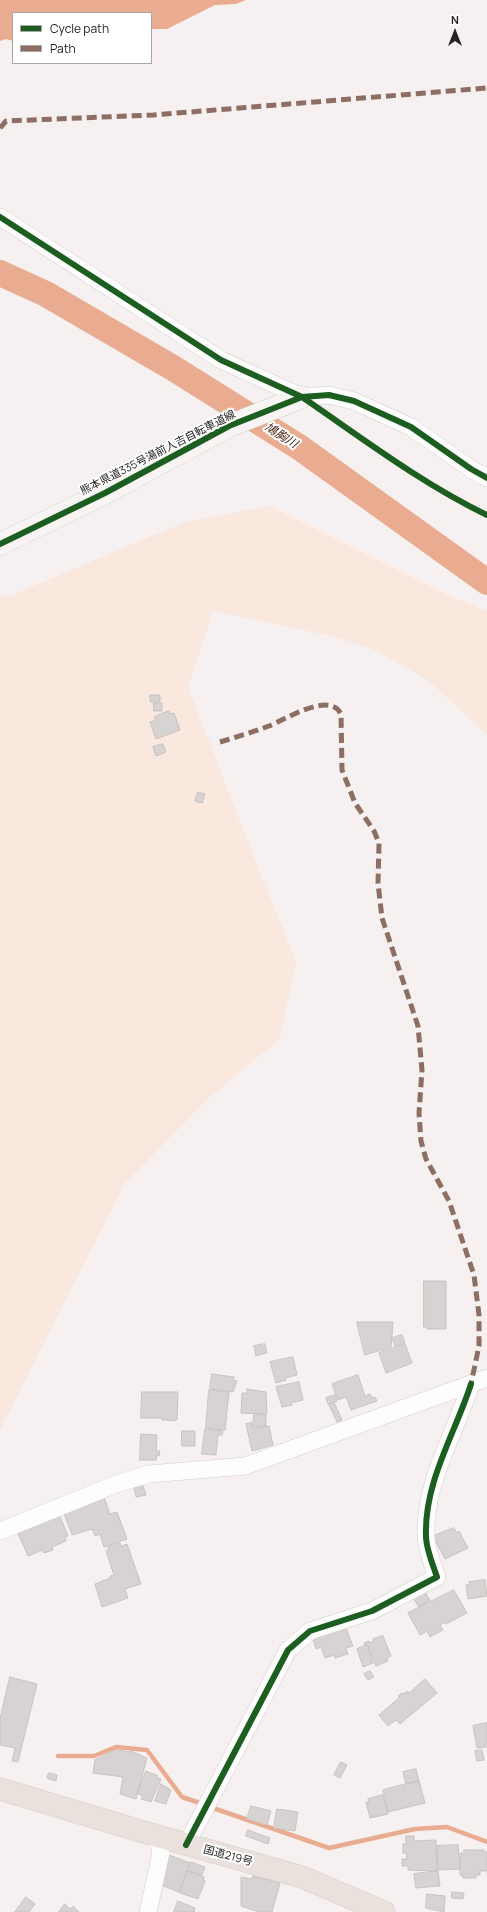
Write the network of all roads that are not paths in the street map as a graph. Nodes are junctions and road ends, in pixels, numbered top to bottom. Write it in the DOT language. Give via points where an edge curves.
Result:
graph roads {
  1 [pos="0,217"];
  2 [pos="302,397"];
  3 [pos="487,478"];
  4 [pos="0,544"];
  5 [pos="487,1378"];
  6 [pos="470,1384"];
  7 [pos="0,1532"];
  8 [pos="0,1789"];
  9 [pos="157,1836"];
  10 [pos="186,1845"];
  11 [pos="148,1912"];
  12 [pos="384,1912"];
  1 -- 2 [label="street" via="221,360"];
  2 -- 3 [label="street" via="329,395 354,401 411,427"];
  2 -- 4 [label="main road, 熊本県道335号湯前人吉自転車道線" via="229,426 105,493"];
  5 -- 6 [label="street"];
  6 -- 7 [label="street" via="245,1466 149,1474 116,1484"];
  6 -- 10 [label="street" via="432,1485 426,1538 437,1577 372,1611 310,1631 288,1650"];
  8 -- 9 [label="highway, 国道219号"];
  9 -- 10 [label="highway, 国道219号"];
  9 -- 11 [label="street" via="161,1853"];
  10 -- 12 [label="highway, 国道219号" via="302,1876"];
}
